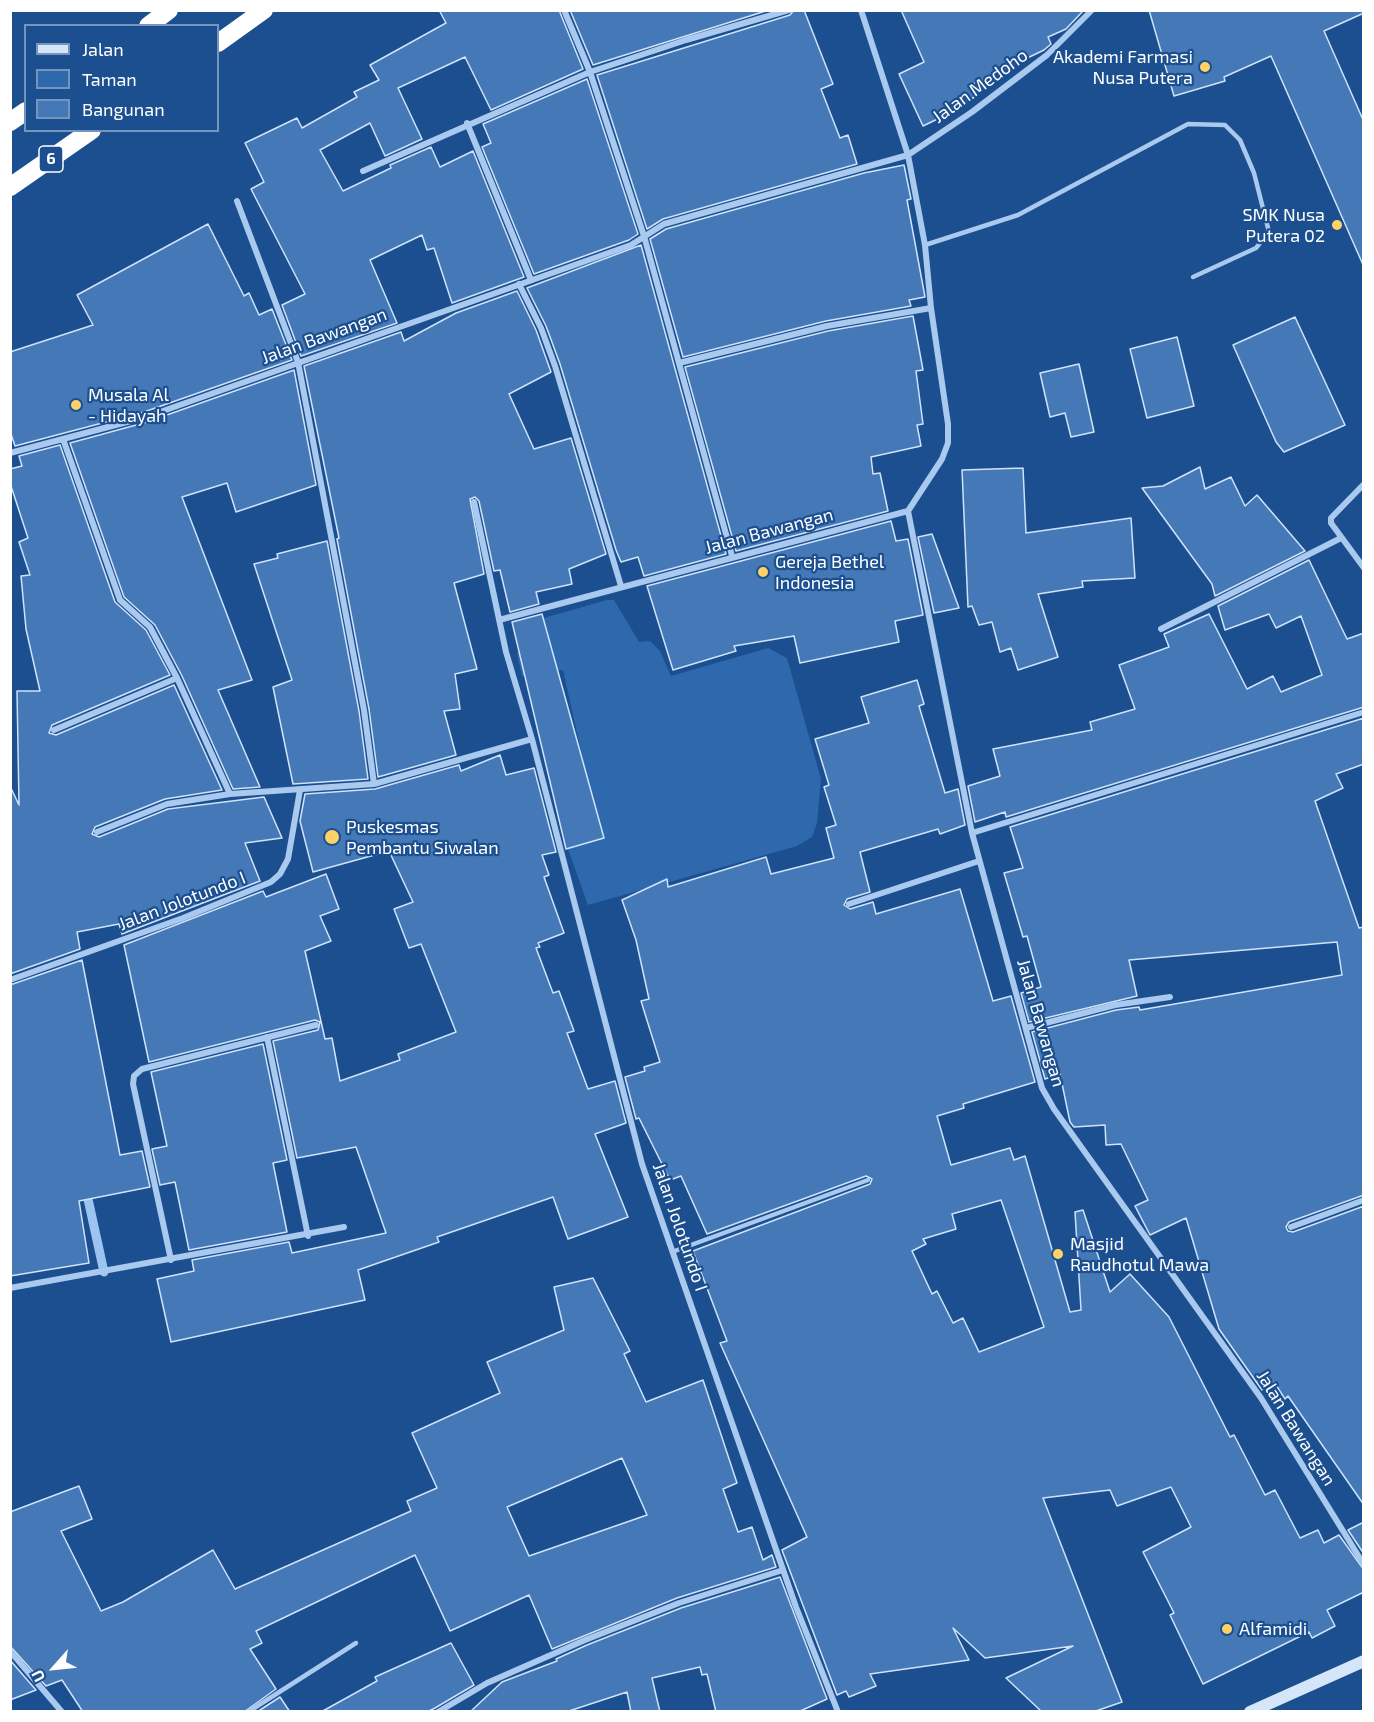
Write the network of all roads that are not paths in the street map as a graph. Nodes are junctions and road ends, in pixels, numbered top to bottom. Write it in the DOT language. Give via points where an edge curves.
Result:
graph roads {
  1 [pos="169,10"];
  2 [pos="264,10"];
  3 [pos="564,10"];
  4 [pos="789,10"];
  5 [pos="861,10"];
  6 [pos="1091,11"];
  7 [pos="151,24"];
  8 [pos="219,42"];
  9 [pos="590,72"];
  10 [pos="24,112"];
  11 [pos="10,122"];
  12 [pos="467,123"];
  13 [pos="89,132"];
  14 [pos="908,155"];
  15 [pos="363,171"];
  16 [pos="10,187"];
  17 [pos="237,201"];
  18 [pos="644,236"];
  19 [pos="925,245"];
  20 [pos="1193,277"];
  21 [pos="531,280"];
  22 [pos="519,284"];
  23 [pos="931,308"];
  24 [pos="298,362"];
  25 [pos="679,363"];
  26 [pos="63,439"];
  27 [pos="10,453"];
  28 [pos="1364,484"];
  29 [pos="474,502"];
  30 [pos="908,511"];
  31 [pos="1341,538"];
  32 [pos="732,556"];
  33 [pos="1364,568"];
  34 [pos="621,586"];
  35 [pos="499,620"];
  36 [pos="1161,629"];
  37 [pos="177,678"];
  38 [pos="1364,712"];
  39 [pos="54,730"];
  40 [pos="532,739"];
  41 [pos="374,784"];
  42 [pos="300,790"];
  43 [pos="230,794"];
  44 [pos="96,832"];
  45 [pos="972,833"];
  46 [pos="979,861"];
  47 [pos="849,904"];
  48 [pos="10,980"];
  49 [pos="1170,998"];
  50 [pos="316,1025"];
  51 [pos="1026,1028"];
  52 [pos="267,1037"];
  53 [pos="868,1180"];
  54 [pos="1364,1200"];
  55 [pos="344,1227"];
  56 [pos="1291,1227"];
  57 [pos="308,1236"];
  58 [pos="672,1252"];
  59 [pos="171,1260"];
  60 [pos="10,1288"];
  61 [pos="1364,1565"];
  62 [pos="783,1570"];
  63 [pos="356,1643"];
  64 [pos="10,1651"];
  65 [pos="1364,1660"];
  66 [pos="62,1712"];
  67 [pos="248,1712"];
  68 [pos="438,1712"];
  69 [pos="838,1712"];
  70 [pos="1250,1712"];
  1 -- 7 [label="highway"];
  2 -- 8 [label="highway"];
  3 -- 9 [label="street"];
  4 -- 9 [label="street"];
  5 -- 14 [label="street"];
  6 -- 14 [label="street, Jalan Medoho" via="1047,55"];
  9 -- 12 [label="street"];
  9 -- 18 [label="street"];
  10 -- 11 [label="highway"];
  12 -- 15 [label="street"];
  12 -- 21 [label="street"];
  13 -- 16 [label="highway, 6"];
  14 -- 18 [label="street, Jalan Bawangan" via="664,224"];
  14 -- 19 [label="street"];
  17 -- 24 [label="street"];
  18 -- 21 [label="street, Jalan Bawangan" via="631,245"];
  18 -- 25 [label="street"];
  19 -- 20 [label="lane" via="1018,215 1188,124 1225,125 1240,140 1254,173 1269,232 1257,248"];
  19 -- 23 [label="street"];
  21 -- 22 [label="street, Jalan Bawangan"];
  22 -- 24 [label="street, Jalan Bawangan"];
  22 -- 34 [label="street" via="555,366"];
  23 -- 25 [label="street" via="827,326"];
  23 -- 30 [label="street" via="948,443"];
  24 -- 26 [label="street, Jalan Bawangan" via="146,417"];
  24 -- 41 [label="street" via="364,710"];
  25 -- 32 [label="street"];
  26 -- 27 [label="street, Jalan Bawangan"];
  26 -- 37 [label="street" via="120,600 150,627"];
  28 -- 31 [label="street" via="1331,518"];
  29 -- 35 [label="street, Jalan Jolotundo I"];
  30 -- 32 [label="street, Jalan Bawangan"];
  30 -- 45 [label="street, Jalan Bawangan"];
  31 -- 33 [label="street"];
  31 -- 36 [label="street"];
  32 -- 34 [label="street, Jalan Bawangan"];
  34 -- 35 [label="street, Jalan Bawangan"];
  35 -- 40 [label="street, Jalan Jolotundo I"];
  37 -- 39 [label="street"];
  37 -- 43 [label="street"];
  38 -- 45 [label="street"];
  40 -- 41 [label="street"];
  40 -- 58 [label="street, Jalan Jolotundo I" via="642,1164"];
  41 -- 42 [label="street"];
  42 -- 43 [label="street"];
  42 -- 48 [label="street, Jalan Jolotundo I" via="288,859 271,882"];
  43 -- 44 [label="street" via="167,804"];
  45 -- 46 [label="street, Jalan Bawangan"];
  46 -- 47 [label="street"];
  46 -- 51 [label="street, Jalan Bawangan"];
  49 -- 51 [label="street" via="1115,1005"];
  50 -- 52 [label="street"];
  51 -- 61 [label="street, Jalan Bawangan" via="1042,1088 1054,1109 1261,1398"];
  52 -- 57 [label="street"];
  52 -- 59 [label="street" via="142,1069 134,1076"];
  53 -- 58 [label="lane"];
  54 -- 56 [label="street"];
  55 -- 57 [label="street"];
  57 -- 59 [label="street"];
  58 -- 62 [label="street, Jalan Jolotundo I"];
  59 -- 60 [label="street"];
  62 -- 68 [label="street" via="679,1603 585,1640 487,1683"];
  62 -- 69 [label="street, Jalan Jolotundo I"];
  63 -- 67 [label="lane"];
  64 -- 66 [label="street"];
  65 -- 70 [label="main road"];
}
